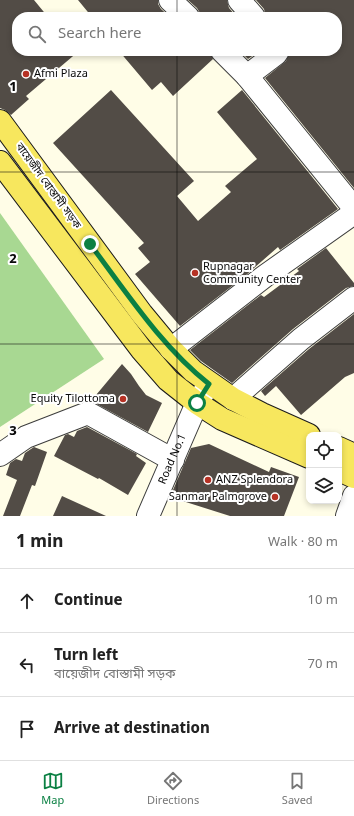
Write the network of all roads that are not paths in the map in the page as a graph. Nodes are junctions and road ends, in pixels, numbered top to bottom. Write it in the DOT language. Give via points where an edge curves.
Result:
graph roads {
  1 [pos="170,0"];
  2 [pos="239,0"];
  3 [pos="183,12"];
  4 [pos="250,12"];
  5 [pos="227,56"];
  6 [pos="273,56"];
  7 [pos="247,76"];
  8 [pos="0,121"];
  9 [pos="0,162"];
  10 [pos="354,208"];
  11 [pos="354,213"];
  12 [pos="354,298"];
  13 [pos="171,349"];
  14 [pos="209,384"];
  15 [pos="233,399"];
  16 [pos="197,403"];
  17 [pos="306,434"];
  18 [pos="342,449"];
  19 [pos="0,455"];
  20 [pos="354,455"];
  21 [pos="306,456"];
  22 [pos="173,460"];
  23 [pos="342,471"];
  24 [pos="354,476"];
  25 [pos="354,496"];
  26 [pos="148,516"];
  27 [pos="347,516"];
  1 -- 3 [label="street"];
  2 -- 4 [label="street"];
  5 -- 7 [label="street"];
  6 -- 7 [label="street"];
  7 -- 10 [label="street"];
  8 -- 13 [label="main road, বায়েজীদ বোস্তামী সড়ক" via="142,314"];
  9 -- 16 [label="main road, বায়েজীদ বোস্তামী সড়ক" via="141,349 168,380"];
  11 -- 13 [label="street" via="265,276"];
  12 -- 15 [label="street" via="301,339"];
  13 -- 14 [label="main road, বায়েজীদ বোস্তামী সড়ক"];
  14 -- 15 [label="main road, বায়েজীদ বোস্তামী সড়ক"];
  14 -- 16 [label="street, Road No.1"];
  15 -- 17 [label="main road, বায়েজীদ বোস্তামী সড়ক"];
  16 -- 21 [label="main road, বায়েজীদ বোস্তামী সড়ক" via="222,419"];
  16 -- 22 [label="street, Road No.1"];
  18 -- 20 [label="main road"];
  19 -- 22 [label="street" via="26,437 88,413"];
  22 -- 26 [label="street, Road No.1"];
  23 -- 24 [label="main road"];
  25 -- 27 [label="street"];
}
